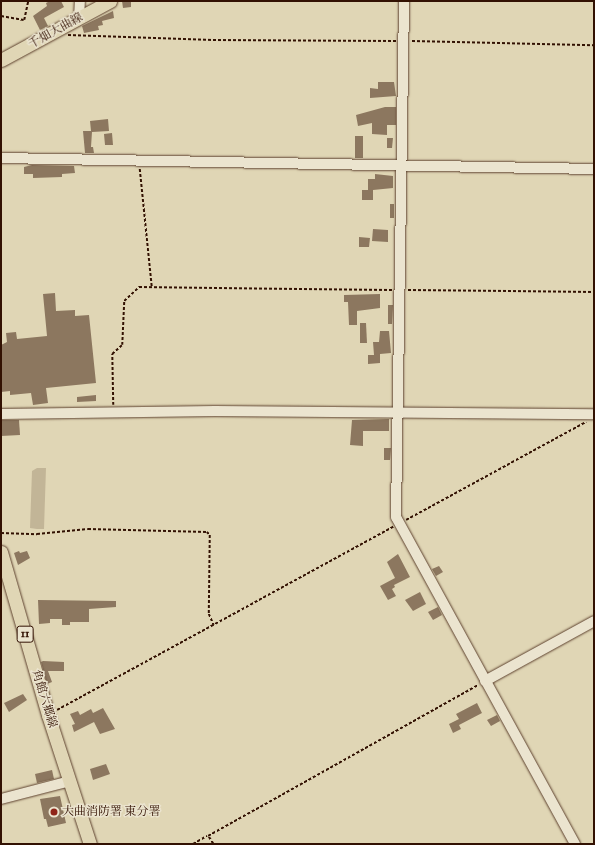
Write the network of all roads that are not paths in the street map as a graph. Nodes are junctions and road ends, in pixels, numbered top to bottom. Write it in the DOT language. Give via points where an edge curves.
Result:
graph roads {
  1 [pos="80,1"];
  2 [pos="110,1"];
  3 [pos="404,1"];
  4 [pos="79,18"];
  5 [pos="1,60"];
  6 [pos="1,158"];
  7 [pos="402,165"];
  8 [pos="594,169"];
  9 [pos="1,414"];
  10 [pos="397,414"];
  11 [pos="591,417"];
  12 [pos="1,552"];
  13 [pos="594,621"];
  14 [pos="485,681"];
  15 [pos="70,781"];
  16 [pos="1,798"];
  17 [pos="90,844"];
  18 [pos="575,844"];
  1 -- 4 [label="street"];
  2 -- 4 [label="main road, 千畑大曲線"];
  3 -- 7 [label="street"];
  4 -- 5 [label="main road, 千畑大曲線"];
  6 -- 7 [label="street"];
  7 -- 8 [label="street"];
  7 -- 10 [label="street"];
  9 -- 10 [label="street"];
  10 -- 11 [label="street"];
  10 -- 14 [label="street" via="398,524"];
  12 -- 15 [label="main road, 角館六郷線 / 11" via="48,715"];
  13 -- 14 [label="street"];
  14 -- 18 [label="street"];
  15 -- 16 [label="street"];
  15 -- 17 [label="main road, 角館六郷線 / 11"];
}
